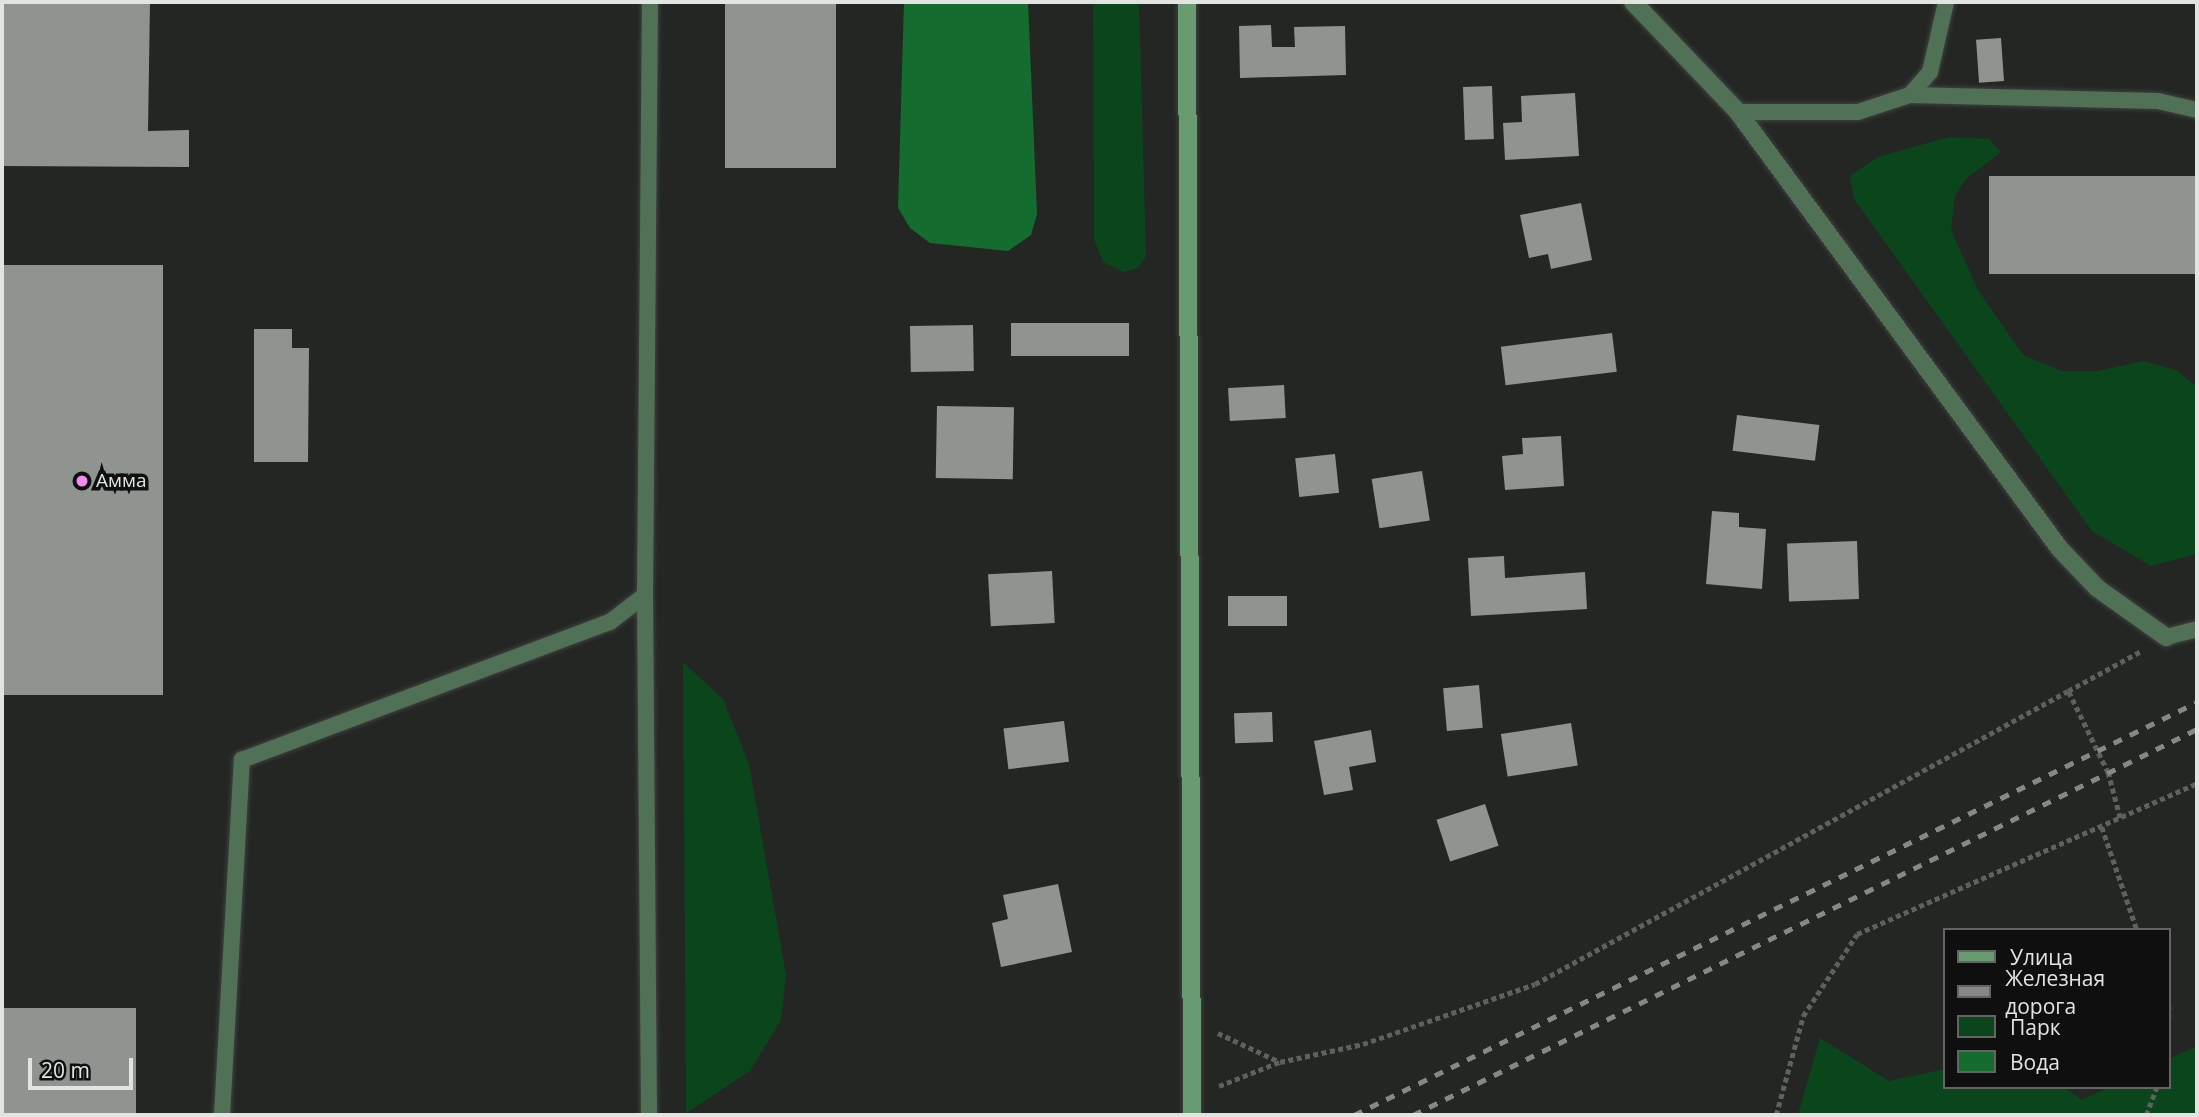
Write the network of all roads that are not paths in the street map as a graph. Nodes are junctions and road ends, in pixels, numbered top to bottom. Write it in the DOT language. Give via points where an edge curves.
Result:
graph roads {
  1 [pos="650,2"];
  2 [pos="1186,2"];
  3 [pos="1633,2"];
  4 [pos="1946,2"];
  5 [pos="1910,95"];
  6 [pos="2197,110"];
  7 [pos="1738,112"];
  8 [pos="645,595"];
  9 [pos="2197,629"];
  10 [pos="2166,637"];
  11 [pos="1191,1106"];
  12 [pos="222,1115"];
  13 [pos="649,1115"];
  1 -- 8 [label="lane"];
  2 -- 11 [label="main road"];
  3 -- 7 [label="street"];
  4 -- 5 [label="lane" via="1930,72"];
  5 -- 6 [label="lane" via="2158,101"];
  5 -- 7 [label="lane" via="1858,112"];
  7 -- 10 [label="street" via="2060,549 2097,588"];
  8 -- 12 [label="lane" via="610,622 242,760"];
  8 -- 13 [label="lane"];
  9 -- 10 [label="lane"];
}
